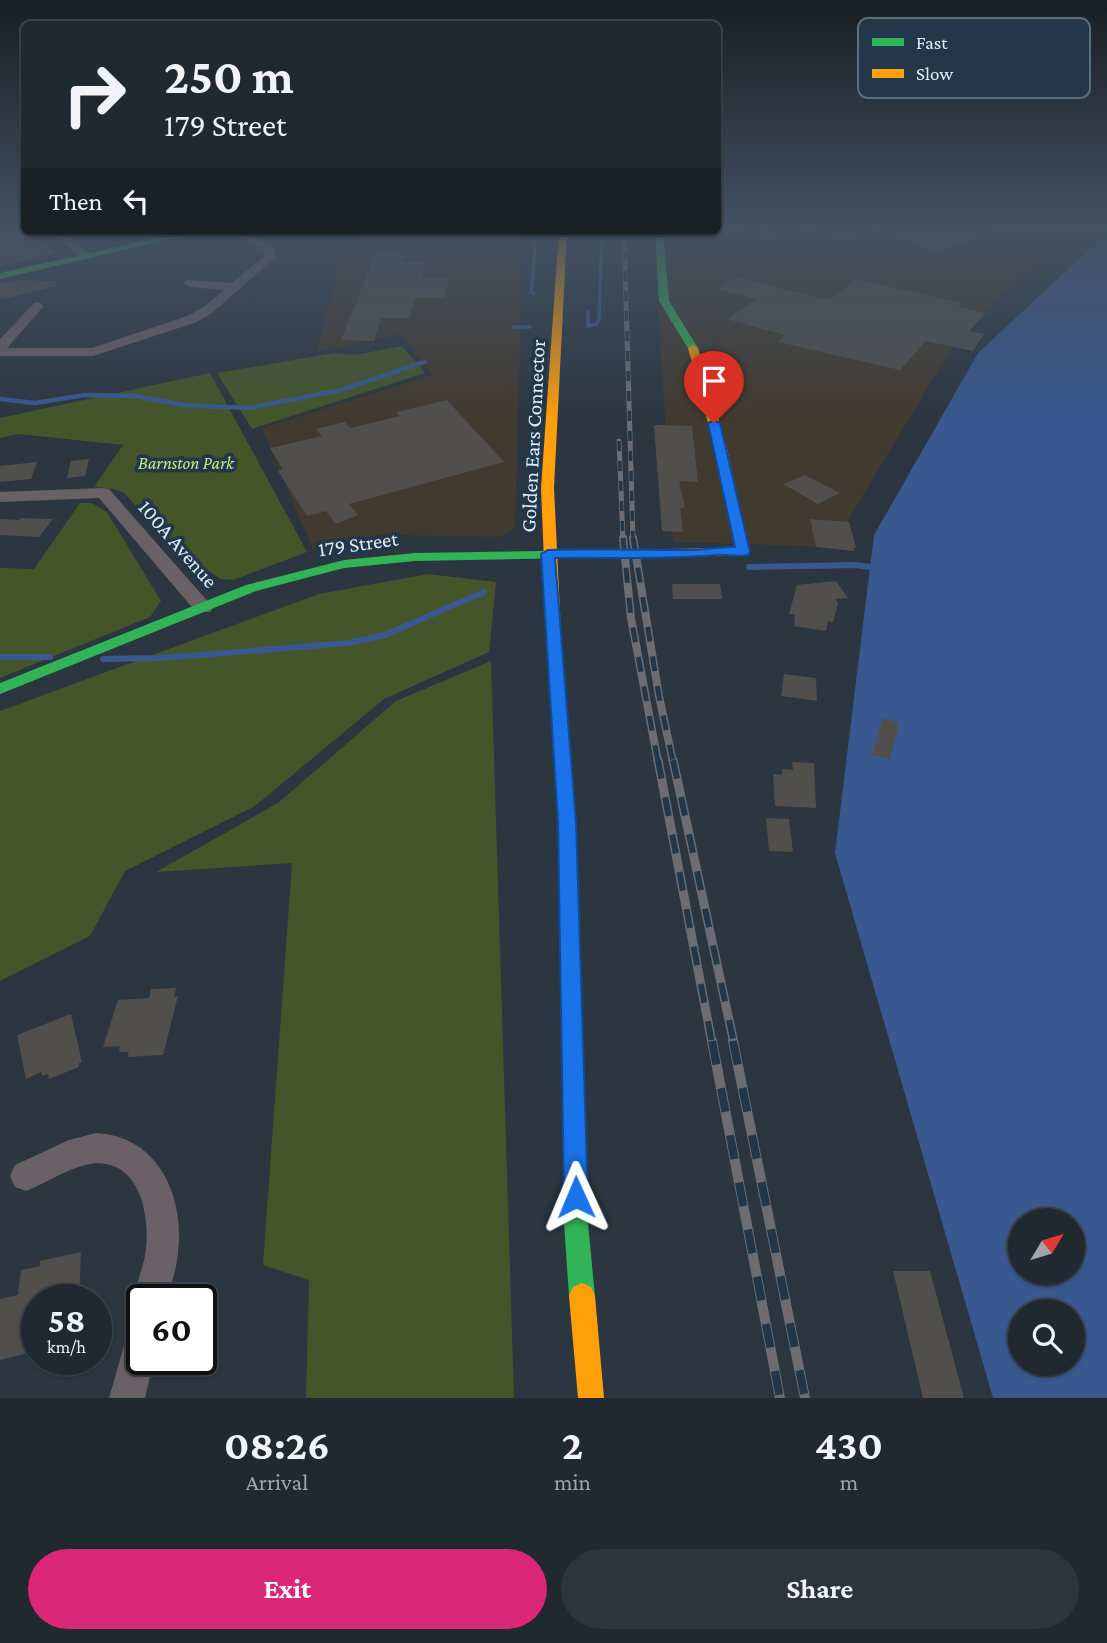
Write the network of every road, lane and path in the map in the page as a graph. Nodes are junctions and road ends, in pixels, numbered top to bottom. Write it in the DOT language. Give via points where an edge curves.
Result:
graph roads {
  1 [pos="230,291"];
  2 [pos="561,291"];
  3 [pos="663,291"];
  4 [pos="38,306"];
  5 [pos="0,350"];
  6 [pos="0,497"];
  7 [pos="548,554"];
  8 [pos="203,608"];
  9 [pos="0,689"];
  10 [pos="26,1176"];
  11 [pos="154,1284"];
  12 [pos="133,1375"];
  13 [pos="127,1398"];
  14 [pos="591,1398"];
  1 -- 5 [label="street" via="200,315 108,348 87,352"];
  2 -- 7 [label="street, Golden Ears Connector" via="548,467"];
  3 -- 7 [label="street, 179 Street" via="664,301 693,347 743,552"];
  4 -- 5 [label="street"];
  6 -- 8 [label="street, 100A Avenue" via="103,493"];
  7 -- 8 [label="street, 179 Street" via="415,557 344,564 251,588"];
  7 -- 14 [label="street, Golden Ears Connector" via="567,822 576,1223"];
  8 -- 9 [label="street, 179 Street"];
  10 -- 11 [label="street" via="95,1148 120,1150 138,1164 153,1187 163,1234"];
  12 -- 13 [label="street"];
}
